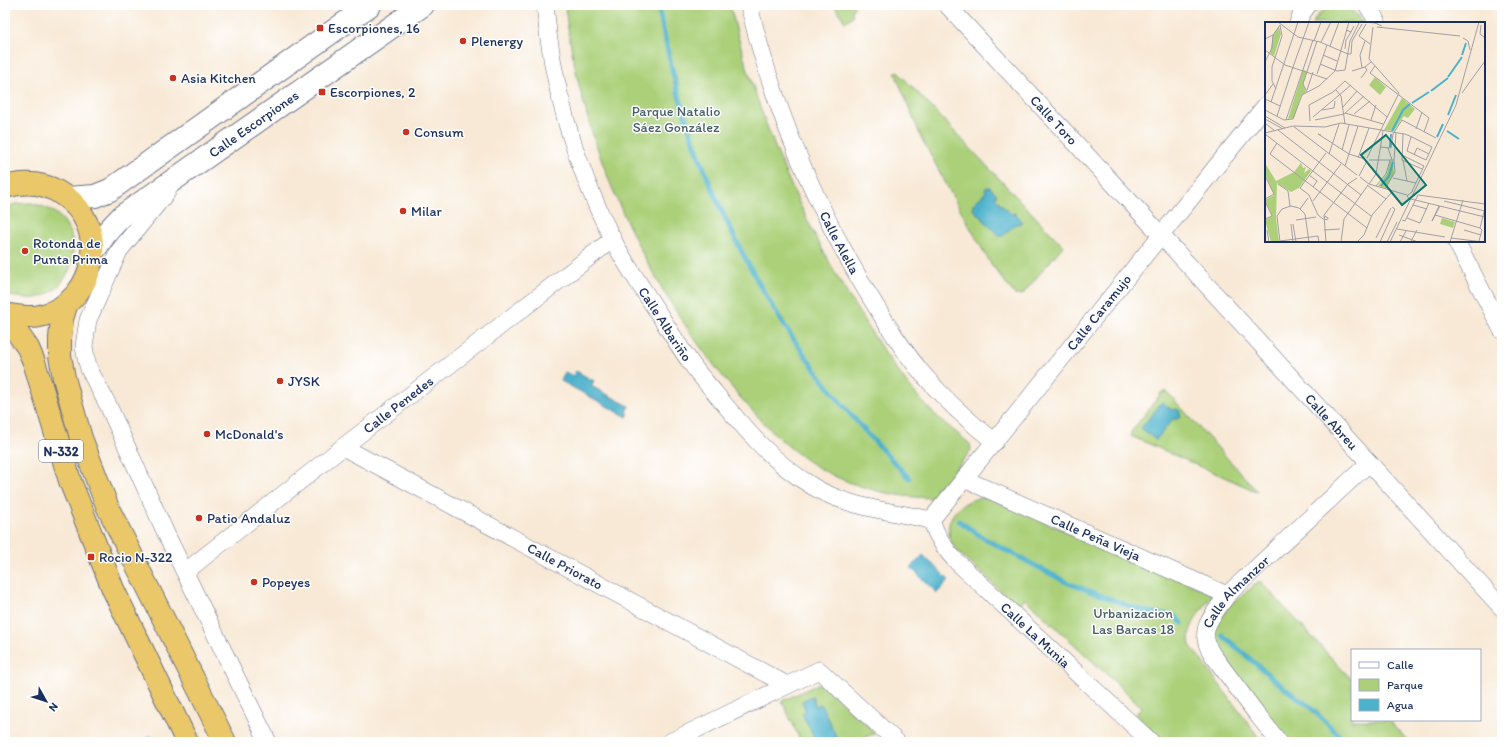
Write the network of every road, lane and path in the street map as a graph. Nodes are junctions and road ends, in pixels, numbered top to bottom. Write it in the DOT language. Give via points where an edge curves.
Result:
graph roads {
  1 [pos="370,5"];
  2 [pos="423,5"];
  3 [pos="545,5"];
  4 [pos="749,5"];
  5 [pos="947,5"];
  6 [pos="1307,5"];
  7 [pos="1367,5"];
  8 [pos="1298,22"];
  9 [pos="1376,22"];
  10 [pos="1265,106"];
  11 [pos="183,172"];
  12 [pos="5,186"];
  13 [pos="68,198"];
  14 [pos="1161,236"];
  15 [pos="613,240"];
  16 [pos="1457,242"];
  17 [pos="93,252"];
  18 [pos="68,303"];
  19 [pos="5,314"];
  20 [pos="1502,330"];
  21 [pos="994,442"];
  22 [pos="343,447"];
  23 [pos="1369,463"];
  24 [pos="964,479"];
  25 [pos="931,520"];
  26 [pos="185,572"];
  27 [pos="1227,595"];
  28 [pos="1502,608"];
  29 [pos="787,685"];
  30 [pos="187,742"];
  31 [pos="225,742"];
  32 [pos="268,742"];
  33 [pos="670,742"];
  34 [pos="896,742"];
  35 [pos="1151,742"];
  36 [pos="1279,742"];
  1 -- 13 [label="street, Calle Escorpiones" via="110,190 95,196"];
  2 -- 11 [label="street, Calle Escorpiones"];
  3 -- 15 [label="street, Calle Albariño" via="552,61 570,135 595,202"];
  4 -- 21 [label="street, Calle Alella" via="756,36 786,126 818,200 852,267 921,372 959,413"];
  5 -- 14 [label="street, Calle Toro"];
  6 -- 8 [label="street"];
  7 -- 9 [label="street"];
  10 -- 14 [label="street, Calle Caramujo"];
  11 -- 17 [label="street, Calle Escorpiones" via="122,216"];
  11 -- 26 [label="street" via="119,251 88,320 84,346 89,369"];
  12 -- 13 [label="highway, N-332" via="29,183 56,190"];
  13 -- 17 [label="highway, N-332" via="87,222"];
  14 -- 21 [label="street, Calle Caramujo"];
  14 -- 23 [label="street, Calle Abreu"];
  15 -- 22 [label="street, Calle Penedes"];
  15 -- 25 [label="street, Calle Albariño" via="691,363 747,432 787,470 812,487 836,498 866,508"];
  16 -- 20 [label="street"];
  17 -- 18 [label="highway, N-332" via="86,280"];
  18 -- 19 [label="highway, N-332" via="37,316 17,317"];
  18 -- 31 [label="highway, N-332" via="62,319 60,356 83,444 108,508"];
  19 -- 30 [label="highway, N-332" via="25,343 34,362 70,481 113,589"];
  21 -- 24 [label="street, Calle Caramujo"];
  22 -- 26 [label="street, Calle Penedes"];
  22 -- 29 [label="street, Calle Priorato"];
  23 -- 27 [label="street, Calle Almanzor"];
  23 -- 28 [label="street, Calle Abreu"];
  24 -- 25 [label="street, Calle Caramujo"];
  24 -- 27 [label="street, Calle Peña Vieja"];
  25 -- 35 [label="street, Calle La Munia" via="943,546 957,562"];
  26 -- 32 [label="street"];
  27 -- 36 [label="street, Calle Almanzor" via="1205,631 1207,646"];
  29 -- 33 [label="street"];
  29 -- 34 [label="street" via="819,670"];
}
